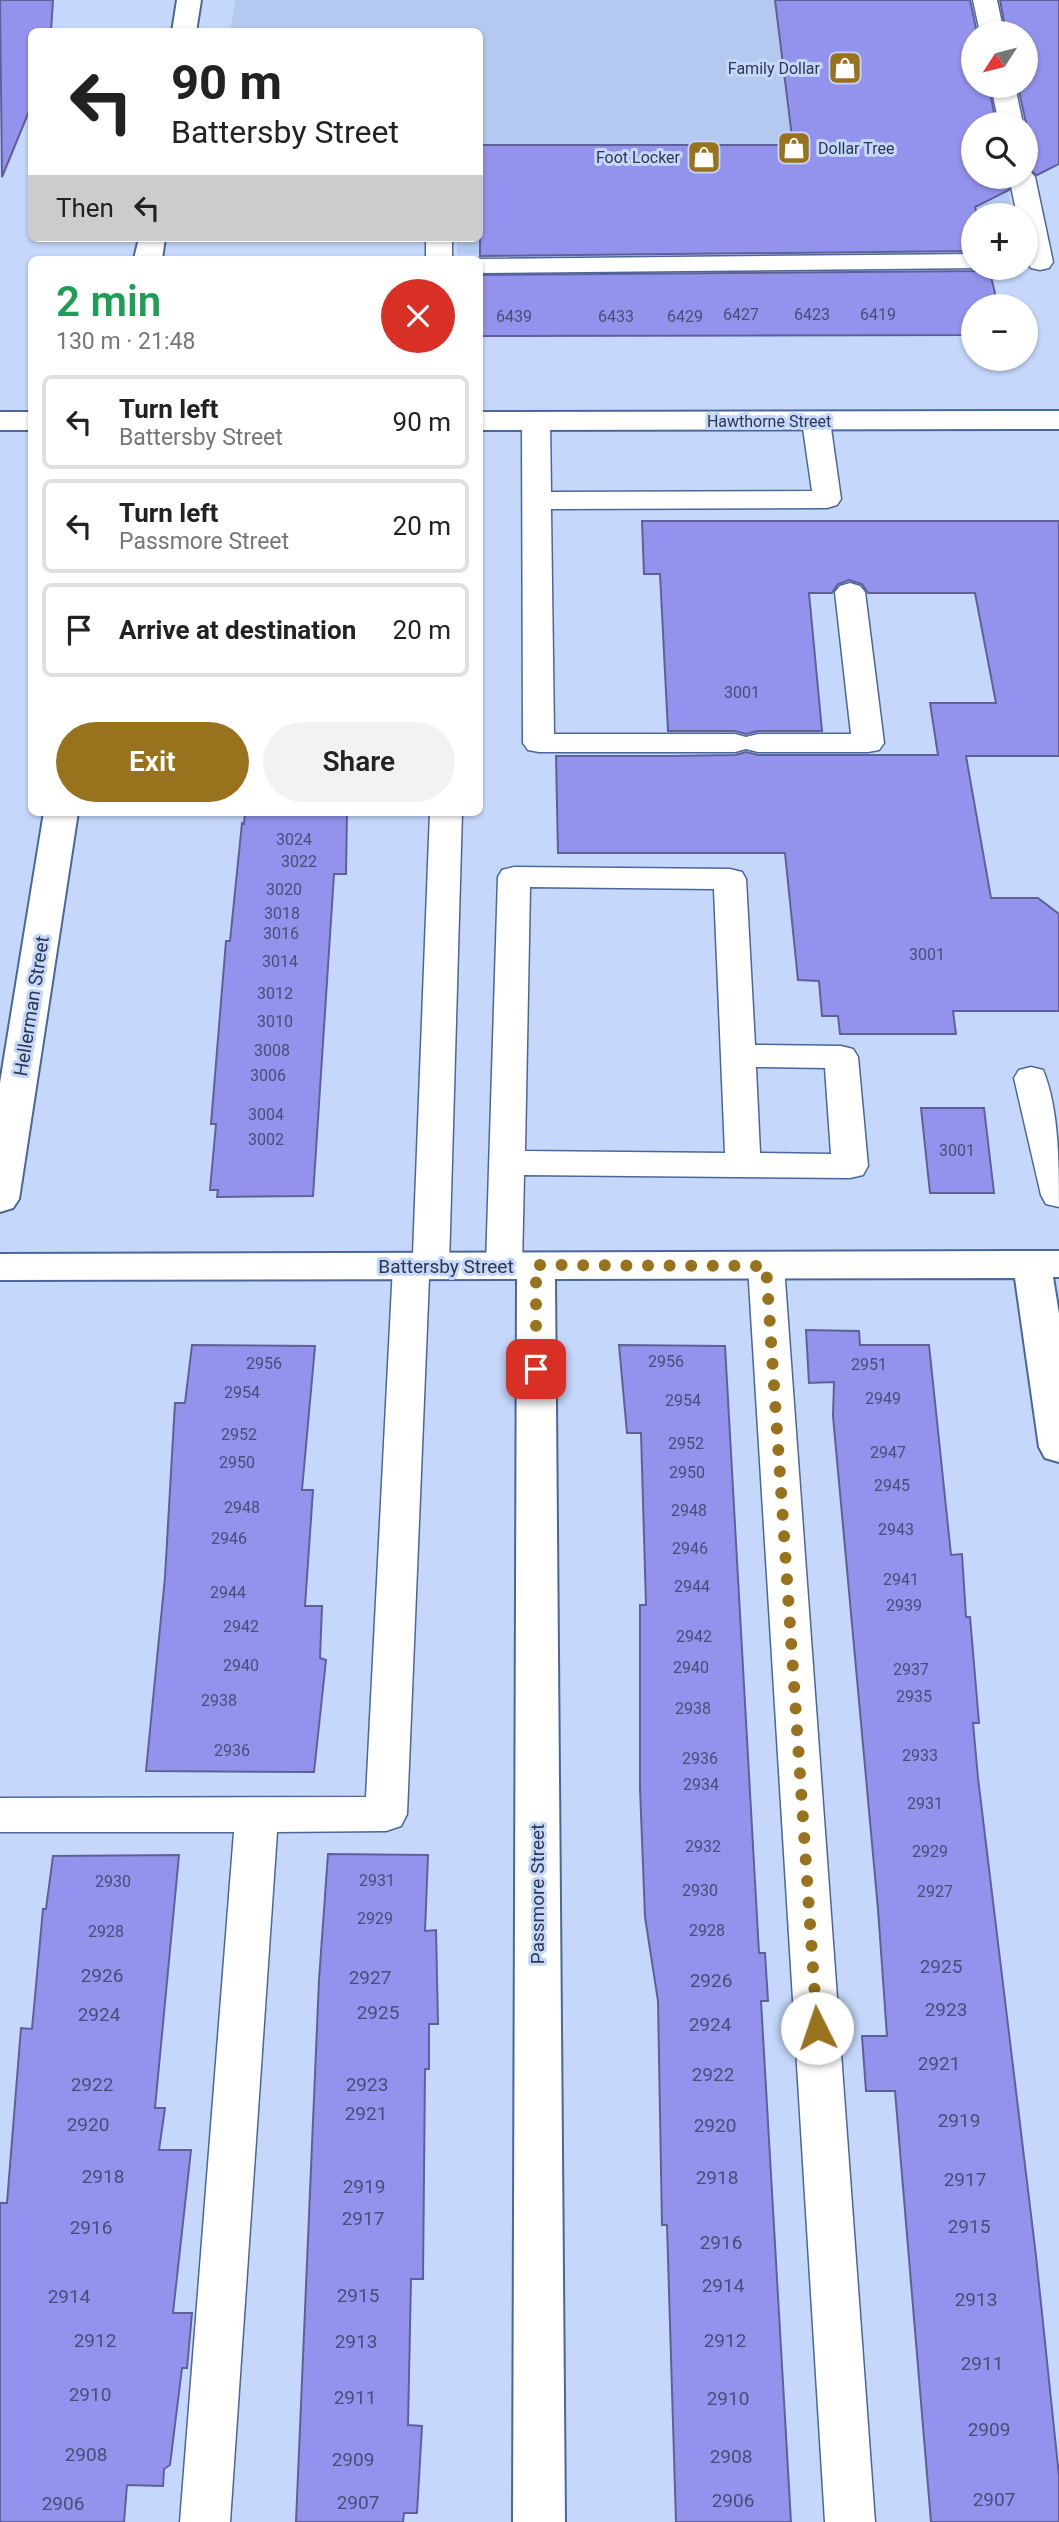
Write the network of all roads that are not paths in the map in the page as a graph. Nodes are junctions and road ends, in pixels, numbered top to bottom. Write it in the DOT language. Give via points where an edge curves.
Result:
graph roads {
  1 [pos="189,0"];
  2 [pos="985,0"];
  3 [pos="989,21"];
  4 [pos="185,28"];
  5 [pos="1025,189"];
  6 [pos="961,262"];
  7 [pos="1042,262"];
  8 [pos="483,265"];
  9 [pos="0,421"];
  10 [pos="28,421"];
  11 [pos="483,421"];
  12 [pos="536,421"];
  13 [pos="816,421"];
  14 [pos="1059,421"];
  15 [pos="536,500"];
  16 [pos="850,592"];
  17 [pos="747,743"];
  18 [pos="60,816"];
  19 [pos="446,816"];
  20 [pos="738,1056"];
  21 [pos="1031,1078"];
  22 [pos="507,1163"];
  23 [pos="743,1165"];
  24 [pos="1059,1195"];
  25 [pos="0,1199"];
  26 [pos="1045,1264"];
  27 [pos="421,1266"];
  28 [pos="520,1266"];
  29 [pos="766,1266"];
  30 [pos="0,1267"];
  31 [pos="1059,1447"];
  32 [pos="257,1814"];
  33 [pos="0,1815"];
  34 [pos="205,2522"];
  35 [pos="539,2522"];
  36 [pos="850,2522"];
  1 -- 4 [label="street"];
  2 -- 3 [label="lane"];
  5 -- 7 [label="lane"];
  6 -- 8 [label="lane"];
  9 -- 10 [label="street"];
  11 -- 12 [label="street, Hawthorne Street"];
  12 -- 13 [label="street, Hawthorne Street"];
  12 -- 15 [label="lane"];
  13 -- 14 [label="street, Hawthorne Street"];
  13 -- 15 [label="lane" via="827,499"];
  15 -- 17 [label="lane" via="539,743"];
  16 -- 17 [label="lane" via="868,743"];
  18 -- 25 [label="street, Hellerman Street"];
  19 -- 27 [label="lane"];
  20 -- 22 [label="lane" via="730,879 514,877"];
  20 -- 23 [label="lane"];
  20 -- 23 [label="lane" via="841,1057 850,1166"];
  21 -- 24 [label="lane"];
  22 -- 23 [label="lane"];
  22 -- 28 [label="lane"];
  26 -- 29 [label="street, Battersby Street"];
  26 -- 31 [label="street"];
  27 -- 28 [label="street, Battersby Street"];
  27 -- 30 [label="street, Battersby Street"];
  27 -- 32 [label="lane" via="386,1814"];
  28 -- 29 [label="street, Battersby Street"];
  28 -- 35 [label="street, Passmore Street"];
  29 -- 36 [label="lane"];
  32 -- 33 [label="lane"];
  32 -- 34 [label="lane"];
}
